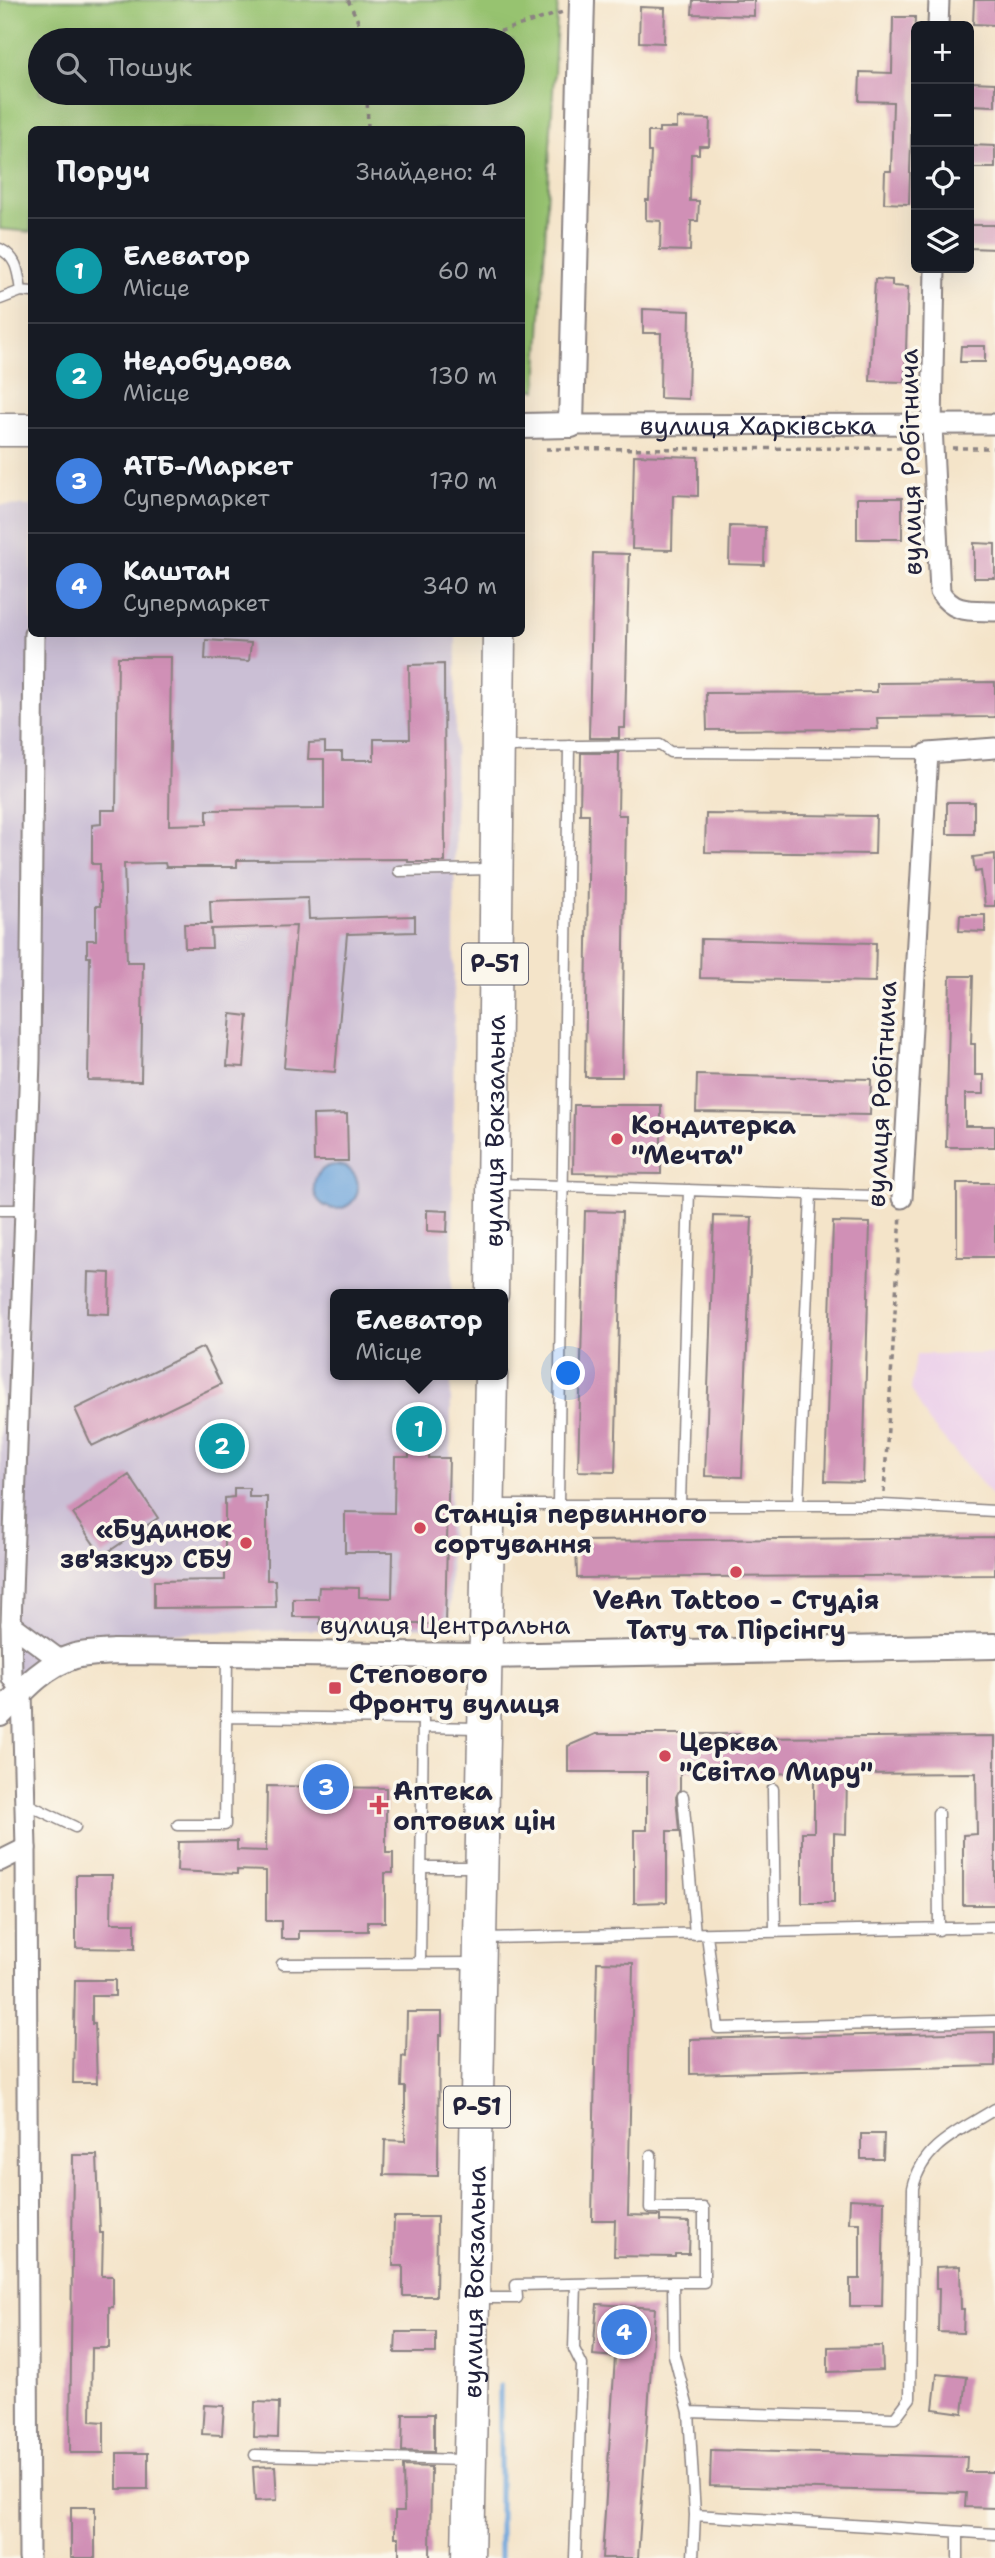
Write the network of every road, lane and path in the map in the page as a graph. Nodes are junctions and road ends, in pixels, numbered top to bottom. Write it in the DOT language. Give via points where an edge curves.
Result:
graph roads {
  1 [pos="348,0"];
  2 [pos="939,0"];
  3 [pos="582,3"];
  4 [pos="939,21"];
  5 [pos="361,28"];
  6 [pos="507,28"];
  7 [pos="367,105"];
  8 [pos="368,126"];
  9 [pos="0,249"];
  10 [pos="935,273"];
  11 [pos="26,291"];
  12 [pos="0,299"];
  13 [pos="995,424"];
  14 [pos="571,425"];
  15 [pos="932,425"];
  16 [pos="525,426"];
  17 [pos="28,429"];
  18 [pos="0,430"];
  19 [pos="933,448"];
  20 [pos="995,448"];
  21 [pos="541,449"];
  22 [pos="995,611"];
  23 [pos="34,637"];
  24 [pos="499,637"];
  25 [pos="569,746"];
  26 [pos="498,748"];
  27 [pos="995,748"];
  28 [pos="928,752"];
  29 [pos="496,869"];
  30 [pos="399,871"];
  31 [pos="493,1184"];
  32 [pos="564,1188"];
  33 [pos="689,1190"];
  34 [pos="811,1194"];
  35 [pos="872,1196"];
  36 [pos="902,1198"];
  37 [pos="0,1210"];
  38 [pos="26,1210"];
  39 [pos="492,1289"];
  40 [pos="491,1380"];
  41 [pos="680,1504"];
  42 [pos="558,1505"];
  43 [pos="798,1505"];
  44 [pos="883,1505"];
  45 [pos="489,1506"];
  46 [pos="995,1511"];
  47 [pos="6,1622"];
  48 [pos="995,1646"];
  49 [pos="227,1653"];
  50 [pos="485,1656"];
  51 [pos="61,1661"];
  52 [pos="22,1692"];
  53 [pos="0,1714"];
  54 [pos="226,1717"];
  55 [pos="423,1727"];
  56 [pos="484,1728"];
  57 [pos="774,1789"];
  58 [pos="683,1796"];
  59 [pos="25,1803"];
  60 [pos="938,1813"];
  61 [pos="178,1825"];
  62 [pos="75,1828"];
  63 [pos="26,1848"];
  64 [pos="0,1861"];
  65 [pos="422,1867"];
  66 [pos="482,1867"];
  67 [pos="995,1927"];
  68 [pos="939,1930"];
  69 [pos="775,1931"];
  70 [pos="695,1934"];
  71 [pos="707,1934"];
  72 [pos="480,1951"];
  73 [pos="420,1963"];
  74 [pos="282,1964"];
  75 [pos="995,2021"];
  76 [pos="995,2109"];
  77 [pos="651,2155"];
  78 [pos="673,2282"];
  79 [pos="576,2284"];
  80 [pos="474,2298"];
  81 [pos="689,2412"];
  82 [pos="255,2455"];
  83 [pos="470,2460"];
  84 [pos="695,2515"];
  85 [pos="958,2533"];
  86 [pos="995,2534"];
  87 [pos="29,2558"];
  88 [pos="468,2558"];
  89 [pos="575,2558"];
  90 [pos="693,2558"];
  91 [pos="958,2558"];
  1 -- 5 [label="path"];
  2 -- 4 [label="street"];
  3 -- 6 [label="path"];
  3 -- 14 [label="street"];
  7 -- 8 [label="path"];
  9 -- 11 [label="lane" via="12,256"];
  10 -- 15 [label="street, вулиця Робітнича"];
  11 -- 12 [label="lane"];
  13 -- 15 [label="street, вулиця Харківська"];
  14 -- 15 [label="street, вулиця Харківська"];
  14 -- 16 [label="street, вулиця Харківська"];
  15 -- 19 [label="street, вулиця Робітнича"];
  17 -- 18 [label="main road"];
  19 -- 20 [label="path"];
  19 -- 21 [label="path"];
  19 -- 22 [label="street, вулиця Робітнича" via="940,592 948,605 962,610"];
  23 -- 38 [label="street"];
  24 -- 26 [label="main road, вулиця Вокзальна / Р-51"];
  25 -- 26 [label="lane"];
  25 -- 28 [label="lane" via="660,745 670,752"];
  25 -- 32 [label="lane"];
  26 -- 29 [label="main road, вулиця Вокзальна / Р-51"];
  27 -- 28 [label="street"];
  28 -- 36 [label="street, вулиця Робітнича"];
  29 -- 30 [label="lane"];
  29 -- 31 [label="main road, вулиця Вокзальна / Р-51"];
  31 -- 32 [label="lane"];
  31 -- 39 [label="main road, вулиця Вокзальна / Р-51"];
  32 -- 33 [label="lane"];
  32 -- 42 [label="lane"];
  33 -- 34 [label="lane"];
  33 -- 41 [label="lane"];
  34 -- 35 [label="lane"];
  34 -- 43 [label="lane"];
  36 -- 44 [label="path, вулиця Робітнича"];
  37 -- 38 [label="lane"];
  38 -- 47 [label="street"];
  40 -- 45 [label="main road, вулиця Вокзальна / Р-51"];
  41 -- 42 [label="lane"];
  41 -- 43 [label="lane"];
  42 -- 45 [label="lane"];
  43 -- 44 [label="lane"];
  44 -- 46 [label="lane"];
  45 -- 50 [label="main road, вулиця Вокзальна / Р-51"];
  47 -- 51 [label="street"];
  47 -- 52 [label="street" via="12,1678"];
  48 -- 50 [label="street, вулиця Центральна"];
  49 -- 50 [label="street, вулиця Центральна"];
  49 -- 51 [label="street, вулиця Центральна" via="114,1652"];
  49 -- 54 [label="lane"];
  50 -- 56 [label="main road, вулиця Вокзальна / Р-51"];
  51 -- 52 [label="street, вулиця Центральна"];
  52 -- 53 [label="street, вулиця Центральна"];
  52 -- 59 [label="street"];
  54 -- 55 [label="lane" via="424,1719"];
  54 -- 61 [label="lane" via="225,1825"];
  55 -- 56 [label="lane"];
  55 -- 65 [label="lane"];
  56 -- 66 [label="main road, вулиця Вокзальна / Р-51"];
  57 -- 69 [label="lane"];
  58 -- 70 [label="lane"];
  59 -- 62 [label="lane"];
  59 -- 63 [label="street"];
  60 -- 68 [label="lane"];
  63 -- 64 [label="street"];
  63 -- 87 [label="street"];
  65 -- 66 [label="lane"];
  65 -- 73 [label="lane"];
  66 -- 72 [label="main road, вулиця Вокзальна / Р-51"];
  67 -- 68 [label="lane"];
  68 -- 69 [label="lane"];
  69 -- 71 [label="lane"];
  70 -- 71 [label="lane"];
  70 -- 72 [label="lane"];
  71 -- 75 [label="lane" via="719,2028"];
  72 -- 73 [label="lane"];
  72 -- 80 [label="main road, вулиця Вокзальна / Р-51"];
  73 -- 74 [label="lane"];
  76 -- 81 [label="lane" via="943,2141 927,2154 916,2172 910,2398 895,2418"];
  77 -- 78 [label="lane" via="650,2208 704,2208 704,2282"];
  78 -- 79 [label="lane"];
  78 -- 81 [label="lane" via="674,2355"];
  79 -- 80 [label="lane" via="516,2285 517,2298"];
  79 -- 89 [label="lane" via="574,2349 582,2365"];
  80 -- 83 [label="main road, вулиця Вокзальна / Р-51"];
  81 -- 84 [label="lane"];
  82 -- 83 [label="lane"];
  83 -- 88 [label="main road, вулиця Вокзальна / Р-51"];
  84 -- 85 [label="lane"];
  84 -- 90 [label="lane"];
  85 -- 86 [label="lane"];
  85 -- 91 [label="lane"];
}
